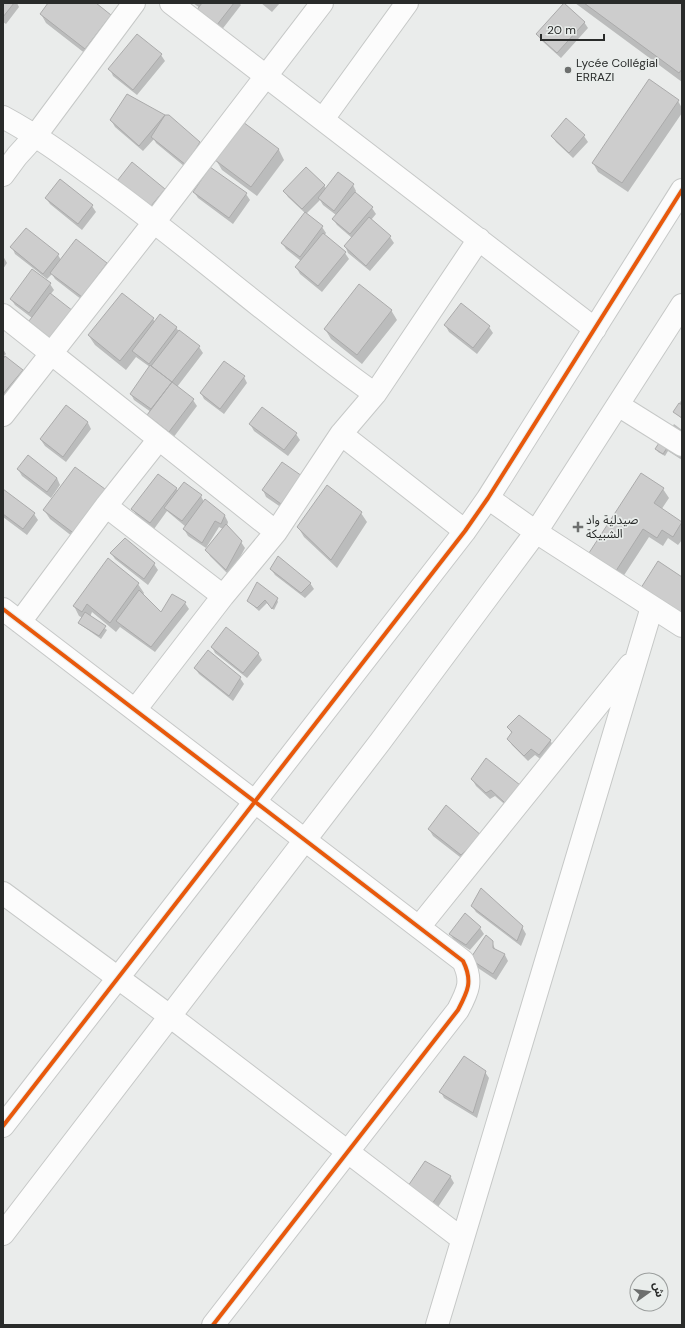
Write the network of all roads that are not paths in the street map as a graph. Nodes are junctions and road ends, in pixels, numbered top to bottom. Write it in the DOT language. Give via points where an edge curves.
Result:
graph roads {
  1 [pos="134,3"];
  2 [pos="171,3"];
  3 [pos="322,3"];
  4 [pos="407,3"];
  5 [pos="267,76"];
  6 [pos="3,117"];
  7 [pos="323,120"];
  8 [pos="36,135"];
  9 [pos="3,175"];
  10 [pos="682,190"];
  11 [pos="155,221"];
  12 [pos="479,239"];
  13 [pos="682,305"];
  14 [pos="3,315"];
  15 [pos="595,329"];
  16 [pos="51,354"];
  17 [pos="375,394"];
  18 [pos="618,405"];
  19 [pos="3,415"];
  20 [pos="341,434"];
  21 [pos="159,439"];
  22 [pos="682,445"];
  23 [pos="488,498"];
  24 [pos="106,506"];
  25 [pos="466,531"];
  26 [pos="276,532"];
  27 [pos="536,532"];
  28 [pos="223,596"];
  29 [pos="652,607"];
  30 [pos="11,615"];
  31 [pos="682,626"];
  32 [pos="637,657"];
  33 [pos="134,710"];
  34 [pos="254,801"];
  35 [pos="305,840"];
  36 [pos="3,893"];
  37 [pos="419,927"];
  38 [pos="117,978"];
  39 [pos="171,1017"];
  40 [pos="3,1126"];
  41 [pos="346,1152"];
  42 [pos="3,1234"];
  43 [pos="462,1239"];
  44 [pos="213,1325"];
  45 [pos="437,1325"];
  1 -- 8 [label="street"];
  2 -- 5 [label="street"];
  3 -- 5 [label="street"];
  4 -- 7 [label="street"];
  5 -- 7 [label="street"];
  5 -- 11 [label="street"];
  6 -- 8 [label="street"];
  7 -- 12 [label="street"];
  8 -- 9 [label="street"];
  8 -- 11 [label="street"];
  10 -- 15 [label="street"];
  11 -- 16 [label="street"];
  11 -- 17 [label="street" via="323,357"];
  12 -- 15 [label="street"];
  12 -- 17 [label="street"];
  13 -- 18 [label="street"];
  14 -- 16 [label="street"];
  15 -- 23 [label="street"];
  16 -- 19 [label="street"];
  16 -- 21 [label="street"];
  17 -- 20 [label="street"];
  18 -- 22 [label="street"];
  18 -- 27 [label="street"];
  20 -- 25 [label="street"];
  20 -- 26 [label="street"];
  21 -- 24 [label="street"];
  21 -- 26 [label="street"];
  23 -- 25 [label="street"];
  23 -- 27 [label="street"];
  24 -- 28 [label="street"];
  24 -- 30 [label="street"];
  25 -- 34 [label="street"];
  26 -- 28 [label="street"];
  27 -- 29 [label="street"];
  27 -- 35 [label="street"];
  28 -- 33 [label="street"];
  29 -- 31 [label="street"];
  29 -- 32 [label="street"];
  30 -- 33 [label="street"];
  32 -- 37 [label="street"];
  32 -- 43 [label="street"];
  33 -- 34 [label="street"];
  34 -- 35 [label="street"];
  34 -- 38 [label="street"];
  35 -- 37 [label="street"];
  35 -- 39 [label="street"];
  36 -- 38 [label="street"];
  37 -- 41 [label="street" via="463,961 468,971 467,992 458,1010"];
  38 -- 39 [label="street"];
  38 -- 40 [label="street"];
  39 -- 41 [label="street"];
  39 -- 42 [label="street"];
  41 -- 43 [label="street"];
  41 -- 44 [label="street"];
  43 -- 45 [label="street"];
}
